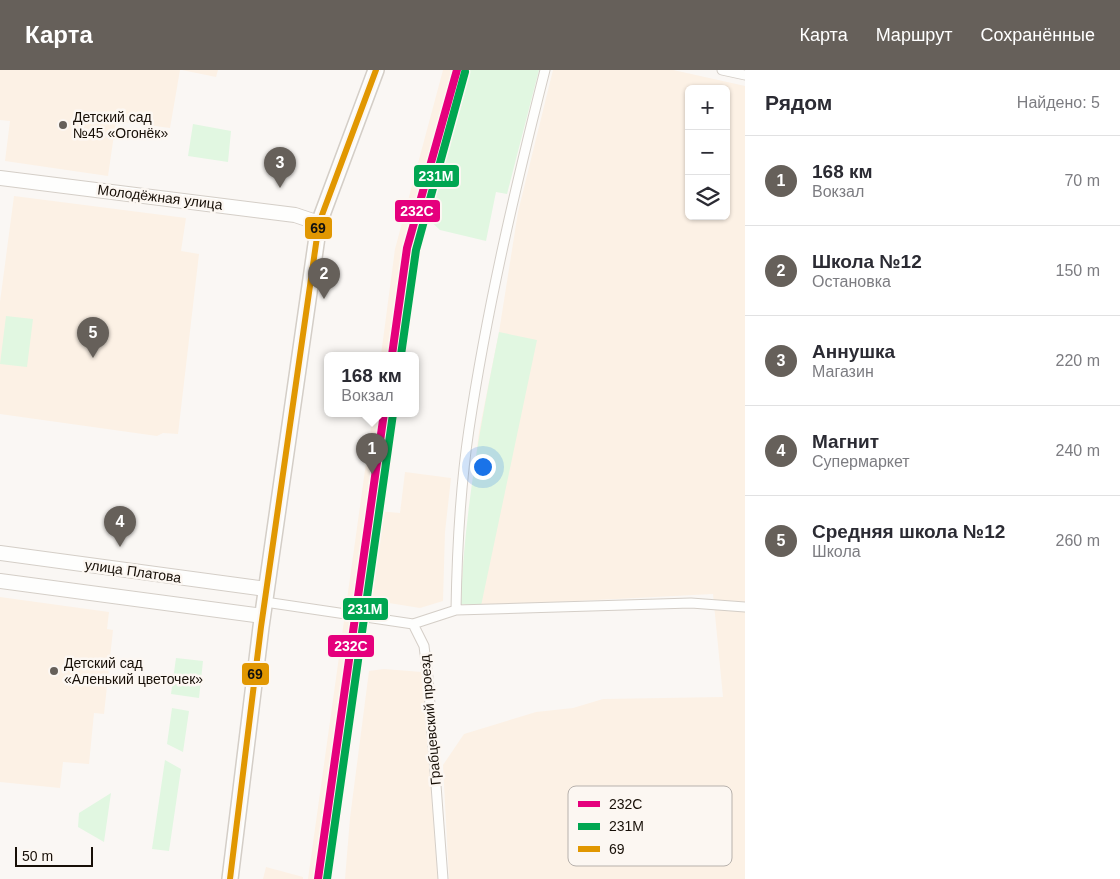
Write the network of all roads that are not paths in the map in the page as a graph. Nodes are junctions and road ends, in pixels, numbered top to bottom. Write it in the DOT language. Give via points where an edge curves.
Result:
graph roads {
  1 [pos="376,70"];
  2 [pos="545,70"];
  3 [pos="722,70"];
  4 [pos="745,74"];
  5 [pos="0,178"];
  6 [pos="318,223"];
  7 [pos="0,553"];
  8 [pos="0,581"];
  9 [pos="264,603"];
  10 [pos="745,606"];
  11 [pos="456,610"];
  12 [pos="413,624"];
  13 [pos="230,879"];
  14 [pos="443,879"];
  1 -- 6 [label="main road"];
  2 -- 11 [label="street" via="511,205 469,430 458,535"];
  3 -- 4 [label="street"];
  5 -- 6 [label="street, Молодёжная улица" via="295,215"];
  6 -- 9 [label="main road"];
  7 -- 9 [label="street, улица Платова"];
  8 -- 9 [label="street, улица Платова"];
  9 -- 12 [label="street"];
  9 -- 13 [label="main road"];
  10 -- 11 [label="street" via="705,603"];
  11 -- 12 [label="street"];
  12 -- 14 [label="street, Грабцевский проезд" via="424,646 428,678"];
}
